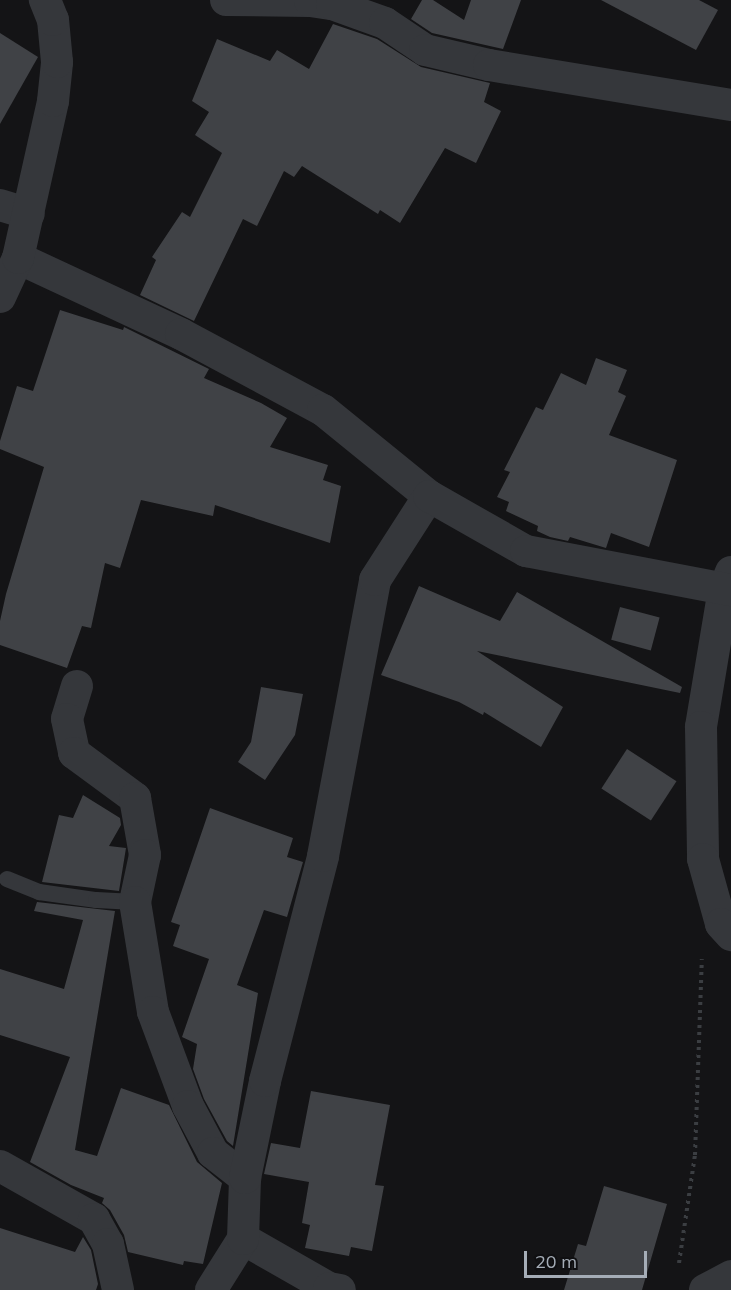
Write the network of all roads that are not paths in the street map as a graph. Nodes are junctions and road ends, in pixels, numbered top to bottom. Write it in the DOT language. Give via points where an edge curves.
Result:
graph roads {
  1 [pos="45,0"];
  2 [pos="226,0"];
  3 [pos="731,105"];
  4 [pos="14,209"];
  5 [pos="18,258"];
  6 [pos="0,297"];
  7 [pos="429,496"];
  8 [pos="728,584"];
  9 [pos="77,686"];
  10 [pos="7,879"];
  11 [pos="135,902"];
  12 [pos="731,935"];
  13 [pos="0,1167"];
  14 [pos="245,1178"];
  15 [pos="243,1239"];
  16 [pos="731,1276"];
  17 [pos="118,1290"];
  18 [pos="211,1290"];
  19 [pos="340,1290"];
  20 [pos="705,1290"];
  1 -- 4 [label="street" via="53,20 57,62 54,101"];
  2 -- 3 [label="street" via="332,4 385,23 425,50 489,65"];
  4 -- 5 [label="street"];
  5 -- 6 [label="street"];
  5 -- 7 [label="street" via="181,334 323,410"];
  7 -- 8 [label="street" via="526,551"];
  7 -- 14 [label="street" via="375,580 322,855 265,1081"];
  8 -- 12 [label="street" via="701,728 703,859 721,924"];
  9 -- 11 [label="street" via="67,719 74,753 135,798 145,855"];
  10 -- 11 [label="lane" via="39,891"];
  11 -- 14 [label="street" via="153,1012 188,1106 213,1153"];
  13 -- 17 [label="street" via="94,1219 108,1244"];
  14 -- 15 [label="street"];
  15 -- 18 [label="street"];
  15 -- 19 [label="street" via="329,1288"];
  16 -- 20 [label="street"];
}
